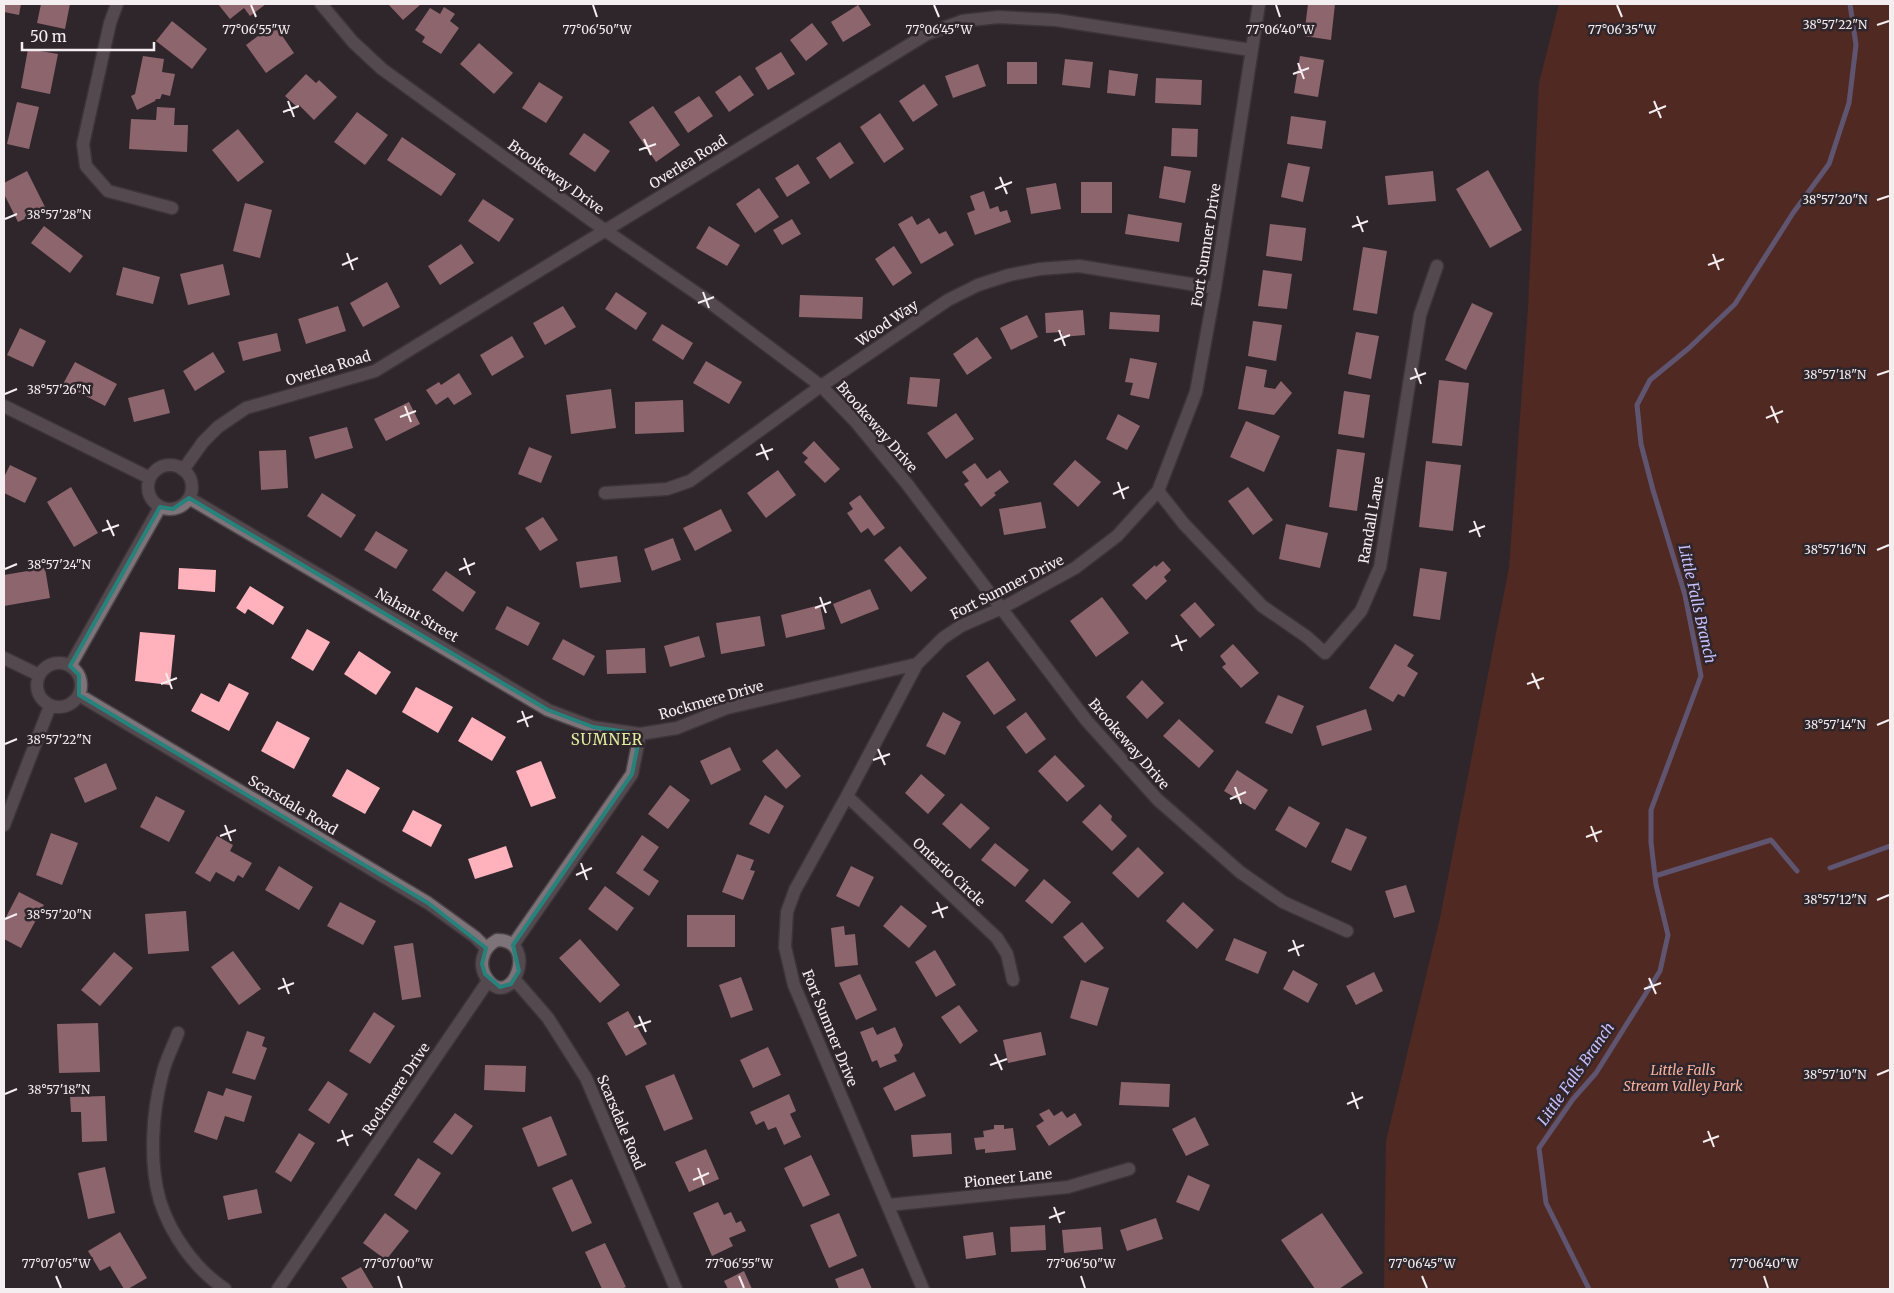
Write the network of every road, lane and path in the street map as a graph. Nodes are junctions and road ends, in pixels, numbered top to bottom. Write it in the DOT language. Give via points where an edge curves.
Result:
graph roads {
  1 [pos="116,4"];
  2 [pos="322,4"];
  3 [pos="1259,4"];
  4 [pos="1251,50"];
  5 [pos="172,208"];
  6 [pos="606,231"];
  7 [pos="1437,266"];
  8 [pos="1215,288"];
  9 [pos="820,386"];
  10 [pos="4,406"];
  11 [pos="183,470"];
  12 [pos="150,478"];
  13 [pos="1158,491"];
  14 [pos="605,493"];
  15 [pos="189,498"];
  16 [pos="160,507"];
  17 [pos="1002,608"];
  18 [pos="4,658"];
  19 [pos="917,664"];
  20 [pos="70,666"];
  21 [pos="39,675"];
  22 [pos="79,695"];
  23 [pos="50,706"];
  24 [pos="640,734"];
  25 [pos="847,796"];
  26 [pos="4,825"];
  27 [pos="1347,930"];
  28 [pos="513,945"];
  29 [pos="486,948"];
  30 [pos="515,980"];
  31 [pos="1014,980"];
  32 [pos="488,981"];
  33 [pos="178,1033"];
  34 [pos="1129,1169"];
  35 [pos="888,1205"];
  36 [pos="225,1289"];
  37 [pos="278,1289"];
  38 [pos="676,1289"];
  39 [pos="922,1289"];
  1 -- 5 [label="street" via="83,144 86,166 108,191"];
  2 -- 6 [label="street, Brookeway Drive" via="352,42 382,69"];
  3 -- 4 [label="street, Fort Sumner Drive"];
  4 -- 6 [label="street, Overlea Road" via="1056,20 998,17 962,21 927,34"];
  4 -- 8 [label="street, Fort Sumner Drive"];
  6 -- 9 [label="street, Brookeway Drive" via="708,301"];
  6 -- 11 [label="street, Overlea Road" via="374,371 246,408 218,427"];
  7 -- 13 [label="street, Randall Lane" via="1420,315 1380,566 1362,611 1325,653 1262,606 1184,524"];
  8 -- 9 [label="street, Wood Way" via="1079,266 1010,275 978,285 948,300"];
  8 -- 13 [label="street, Fort Sumner Drive" via="1196,392"];
  9 -- 14 [label="street, Wood Way" via="690,481 667,489"];
  9 -- 17 [label="street, Brookeway Drive" via="855,421 907,484"];
  10 -- 12 [label="street"];
  11 -- 12 [label="street" via="164,466"];
  11 -- 15 [label="street" via="191,480"];
  12 -- 16 [label="street" via="150,498"];
  13 -- 17 [label="street, Fort Sumner Drive" via="1117,536 1075,568"];
  15 -- 16 [label="street" via="185,504 173,509"];
  15 -- 24 [label="street, Nahant Street" via="548,710 593,727"];
  16 -- 20 [label="street"];
  17 -- 19 [label="street, Fort Sumner Drive" via="961,626 943,638"];
  17 -- 27 [label="street, Brookeway Drive" via="1086,720 1158,800 1240,872 1284,902"];
  18 -- 21 [label="street"];
  19 -- 24 [label="street, Rockmere Drive" via="727,708 677,728"];
  19 -- 25 [label="street, Fort Sumner Drive"];
  20 -- 21 [label="street" via="63,663 49,665"];
  20 -- 22 [label="street" via="81,682"];
  21 -- 23 [label="street" via="39,696"];
  22 -- 23 [label="street" via="63,707"];
  22 -- 29 [label="street, Scarsdale Road" via="428,903"];
  23 -- 26 [label="street"];
  24 -- 28 [label="street" via="632,774"];
  25 -- 31 [label="street, Ontario Circle" via="998,938 1007,954"];
  25 -- 35 [label="street, Fort Sumner Drive" via="795,890 786,912 785,946 794,985"];
  28 -- 29 [label="street" via="497,940"];
  28 -- 30 [label="street" via="520,963"];
  29 -- 32 [label="street" via="482,964"];
  30 -- 32 [label="street" via="500,987"];
  30 -- 38 [label="street, Scarsdale Road" via="548,1018 586,1078"];
  32 -- 37 [label="street, Rockmere Drive"];
  33 -- 36 [label="street" via="162,1075 153,1119 154,1166 160,1201 175,1235 195,1263"];
  34 -- 35 [label="street, Pioneer Lane" via="1068,1187"];
  35 -- 39 [label="street, Fort Sumner Drive"];
}
